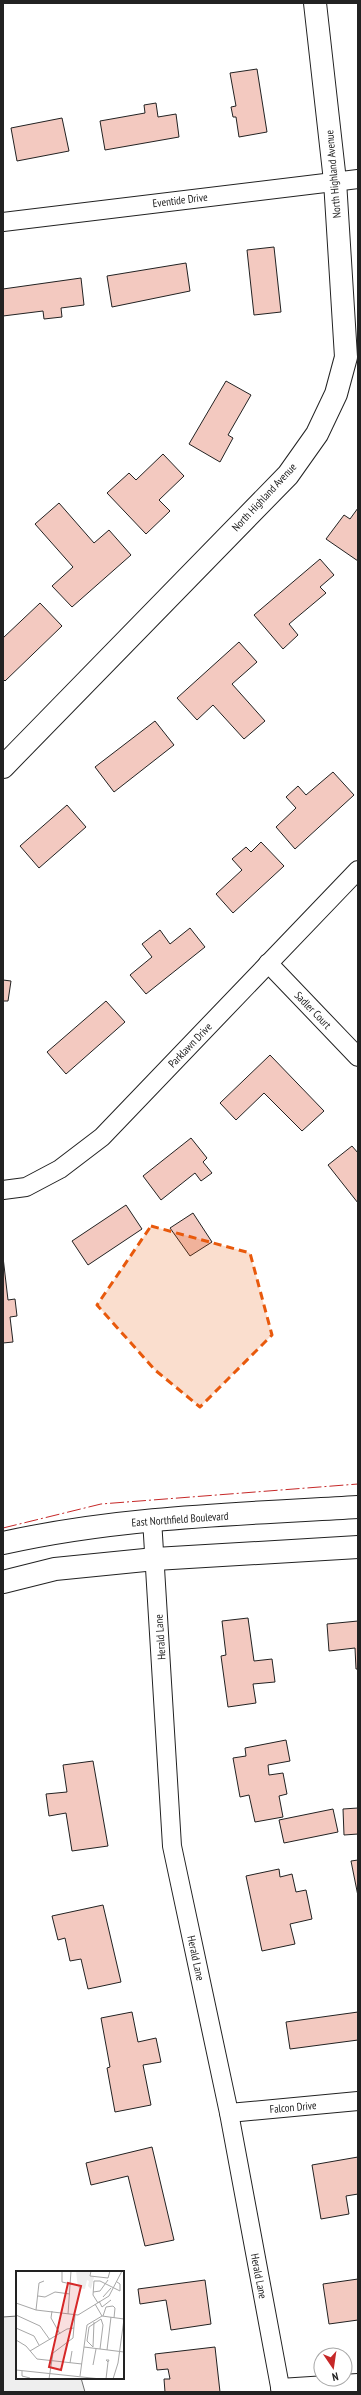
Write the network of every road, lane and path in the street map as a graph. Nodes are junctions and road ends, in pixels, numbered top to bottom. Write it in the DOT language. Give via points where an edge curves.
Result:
graph roads {
  1 [pos="315,3"];
  2 [pos="358,179"];
  3 [pos="335,181"];
  4 [pos="3,222"];
  5 [pos="3,768"];
  6 [pos="358,870"];
  7 [pos="268,963"];
  8 [pos="358,1056"];
  9 [pos="3,1190"];
  10 [pos="358,1507"];
  11 [pos="152,1520"];
  12 [pos="3,1543"];
  13 [pos="358,1547"];
  14 [pos="155,1559"];
  15 [pos="3,1582"];
  16 [pos="358,2101"];
  17 [pos="229,2113"];
  18 [pos="358,2383"];
  19 [pos="280,2390"];
  1 -- 3 [label="street, North Highland Avenue"];
  2 -- 3 [label="street, Eventide Drive"];
  3 -- 4 [label="street, Eventide Drive"];
  3 -- 5 [label="street, North Highland Avenue" via="346,357 336,394 317,434 288,474"];
  6 -- 7 [label="street, Parklawn Drive"];
  7 -- 8 [label="street, Sadler Court"];
  7 -- 9 [label="street, Parklawn Drive" via="102,1137 60,1169 26,1187"];
  10 -- 11 [label="street, East Northfield Boulevard"];
  11 -- 12 [label="street, East Northfield Boulevard" via="53,1532"];
  11 -- 14 [label="street, Herald Lane"];
  13 -- 14 [label="street"];
  14 -- 15 [label="street" via="55,1569"];
  14 -- 17 [label="street, Herald Lane" via="172,1846"];
  16 -- 17 [label="street, Falcon Drive"];
  17 -- 19 [label="street, Herald Lane"];
  18 -- 19 [label="street"];
}
